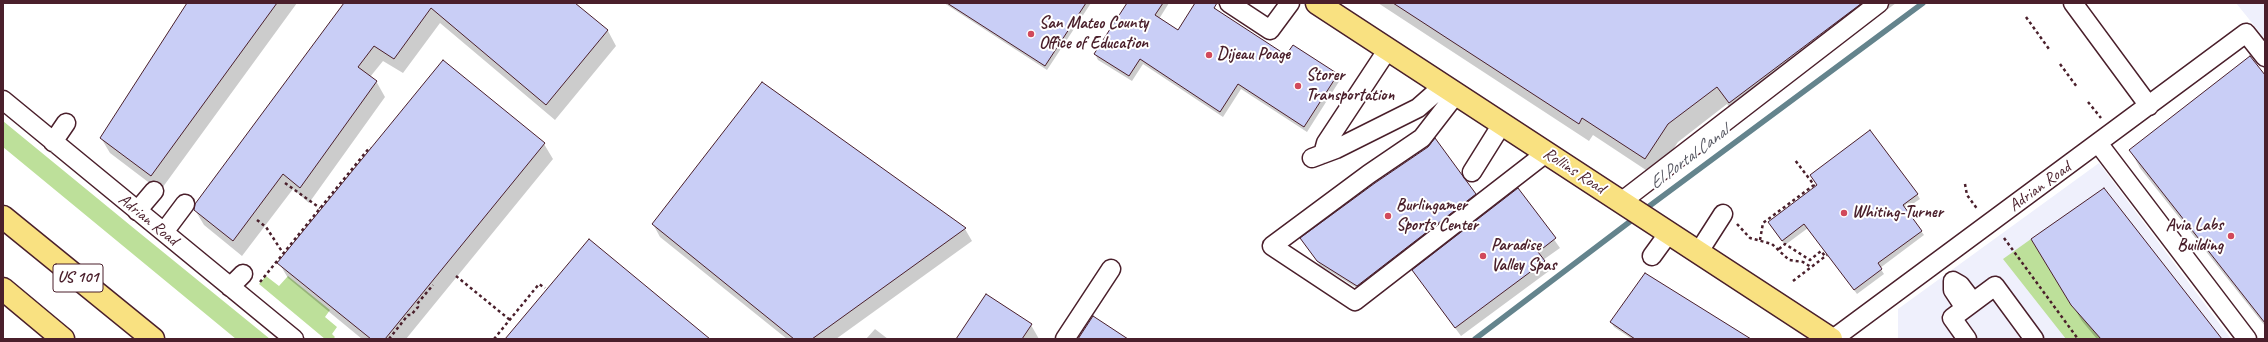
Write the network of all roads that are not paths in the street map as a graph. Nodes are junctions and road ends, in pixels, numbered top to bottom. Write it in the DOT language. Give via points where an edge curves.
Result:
graph roads {
  1 [pos="1229,3"];
  2 [pos="1290,3"];
  3 [pos="1317,3"];
  4 [pos="1879,3"];
  5 [pos="2072,3"];
  6 [pos="1388,49"];
  7 [pos="2265,57"];
  8 [pos="1449,90"];
  9 [pos="3,100"];
  10 [pos="2149,106"];
  11 [pos="66,123"];
  12 [pos="1502,124"];
  13 [pos="53,142"];
  14 [pos="2098,143"];
  15 [pos="1546,153"];
  16 [pos="1472,172"];
  17 [pos="154,191"];
  18 [pos="185,204"];
  19 [pos="1624,204"];
  20 [pos="137,210"];
  21 [pos="1728,216"];
  22 [pos="3,217"];
  23 [pos="1660,228"];
  24 [pos="164,232"];
  25 [pos="1698,253"];
  26 [pos="1652,256"];
  27 [pos="1938,262"];
  28 [pos="1111,269"];
  29 [pos="243,274"];
  30 [pos="230,287"];
  31 [pos="3,289"];
  32 [pos="1969,305"];
  33 [pos="25,307"];
  34 [pos="58,339"];
  35 [pos="63,339"];
  36 [pos="153,339"];
  37 [pos="294,339"];
  38 [pos="1065,339"];
  39 [pos="1832,339"];
  40 [pos="1968,339"];
  41 [pos="2034,339"];
  42 [pos="2247,339"];
  1 -- 2 [label="street" via="1270,30"];
  3 -- 6 [label="main road, Rollins Road"];
  4 -- 19 [label="street"];
  5 -- 10 [label="street"];
  6 -- 8 [label="main road, Rollins Road"];
  6 -- 8 [label="street" via="1318,156 1418,108"];
  7 -- 10 [label="street, Adrian Road" via="2246,33"];
  8 -- 12 [label="main road, Rollins Road"];
  8 -- 15 [label="street" via="1422,138 1272,246 1355,301"];
  9 -- 13 [label="street, Adrian Road"];
  10 -- 14 [label="street, Adrian Road"];
  11 -- 13 [label="street"];
  12 -- 15 [label="main road, Rollins Road"];
  12 -- 16 [label="street"];
  13 -- 20 [label="street, Adrian Road"];
  14 -- 27 [label="street, Adrian Road"];
  14 -- 42 [label="street"];
  15 -- 19 [label="main road, Rollins Road"];
  17 -- 20 [label="street"];
  18 -- 24 [label="street"];
  19 -- 23 [label="main road, Rollins Road"];
  20 -- 24 [label="street, Adrian Road"];
  21 -- 25 [label="street"];
  22 -- 36 [label="main road, US 101"];
  23 -- 25 [label="main road, Rollins Road"];
  23 -- 26 [label="street"];
  24 -- 30 [label="street, Adrian Road"];
  25 -- 39 [label="main road, Rollins Road"];
  27 -- 32 [label="street" via="1952,281 1953,290"];
  27 -- 39 [label="street, Adrian Road"];
  28 -- 38 [label="street"];
  29 -- 30 [label="street"];
  30 -- 37 [label="street, Adrian Road"];
  31 -- 33 [label="main road"];
  32 -- 40 [label="street" via="1952,318"];
  32 -- 41 [label="street" via="1994,286"];
  33 -- 34 [label="main road"];
  33 -- 35 [label="main road"];
}
